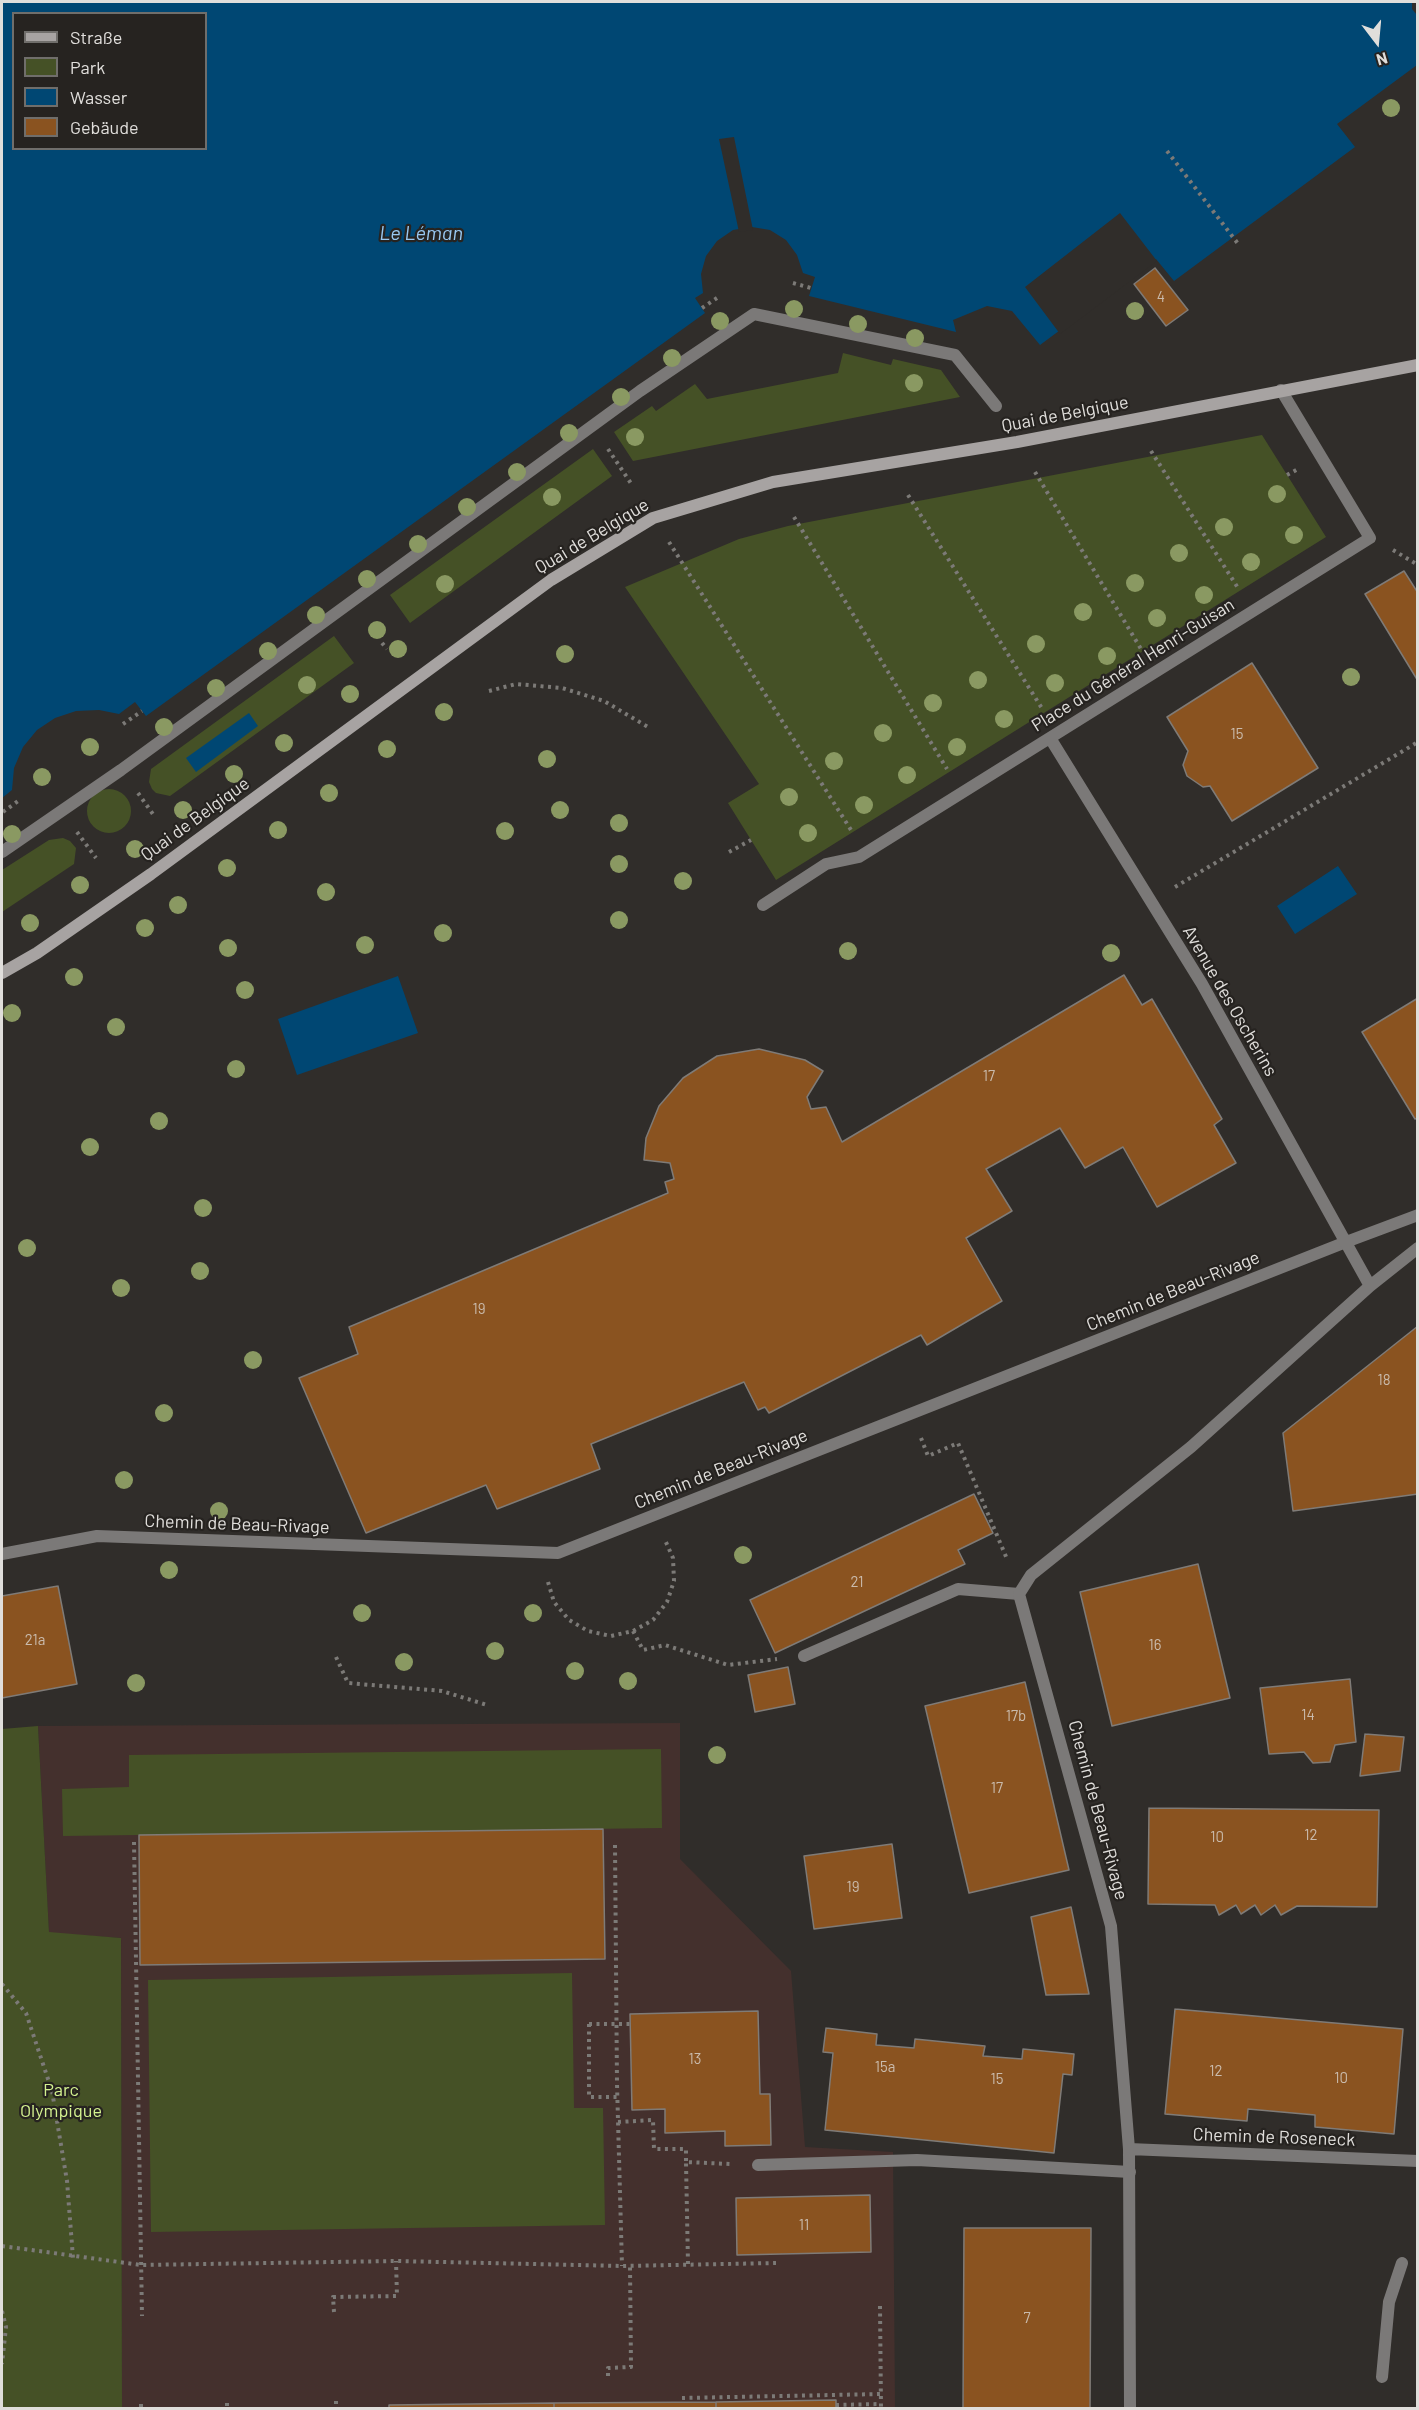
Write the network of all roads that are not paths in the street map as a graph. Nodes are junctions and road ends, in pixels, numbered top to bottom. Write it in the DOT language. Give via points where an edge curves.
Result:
graph roads {
  1 [pos="1418,365"];
  2 [pos="1281,390"];
  3 [pos="996,406"];
  4 [pos="1050,738"];
  5 [pos="2,852"];
  6 [pos="763,905"];
  7 [pos="2,973"];
  8 [pos="1418,1215"];
  9 [pos="1346,1242"];
  10 [pos="1418,1248"];
  11 [pos="1370,1286"];
  12 [pos="2,1554"];
  13 [pos="1019,1594"];
  14 [pos="804,1656"];
  15 [pos="1129,2149"];
  16 [pos="1418,2161"];
  17 [pos="758,2165"];
  18 [pos="1130,2172"];
  19 [pos="1402,2263"];
  20 [pos="1382,2377"];
  21 [pos="1130,2409"];
  1 -- 2 [label="street, Quai de Belgique"];
  2 -- 4 [label="street, Place du Général Henri-Guisan" via="1370,538"];
  2 -- 7 [label="street, Quai de Belgique" via="1017,442 773,482 653,518 551,580 151,874"];
  3 -- 5 [label="street, Quai de Belgique" via="955,355 754,314 593,425 121,770"];
  4 -- 6 [label="street, Place du Général Henri-Guisan" via="859,857 826,864"];
  4 -- 9 [label="street, Avenue des Oscherins" via="1202,984"];
  8 -- 9 [label="street, Chemin de Beau-Rivage"];
  9 -- 11 [label="street, Avenue des Oscherins"];
  9 -- 12 [label="street, Chemin de Beau-Rivage" via="558,1553 97,1536"];
  10 -- 11 [label="street"];
  11 -- 13 [label="street" via="1191,1448 1031,1575"];
  13 -- 14 [label="street" via="958,1589"];
  13 -- 15 [label="street, Chemin de Beau-Rivage" via="1111,1926"];
  15 -- 16 [label="street, Chemin de Roseneck"];
  15 -- 18 [label="street, Chemin de Beau-Rivage"];
  17 -- 18 [label="street" via="917,2160"];
  18 -- 21 [label="street, Chemin de Beau-Rivage"];
  19 -- 20 [label="street" via="1389,2302"];
}
